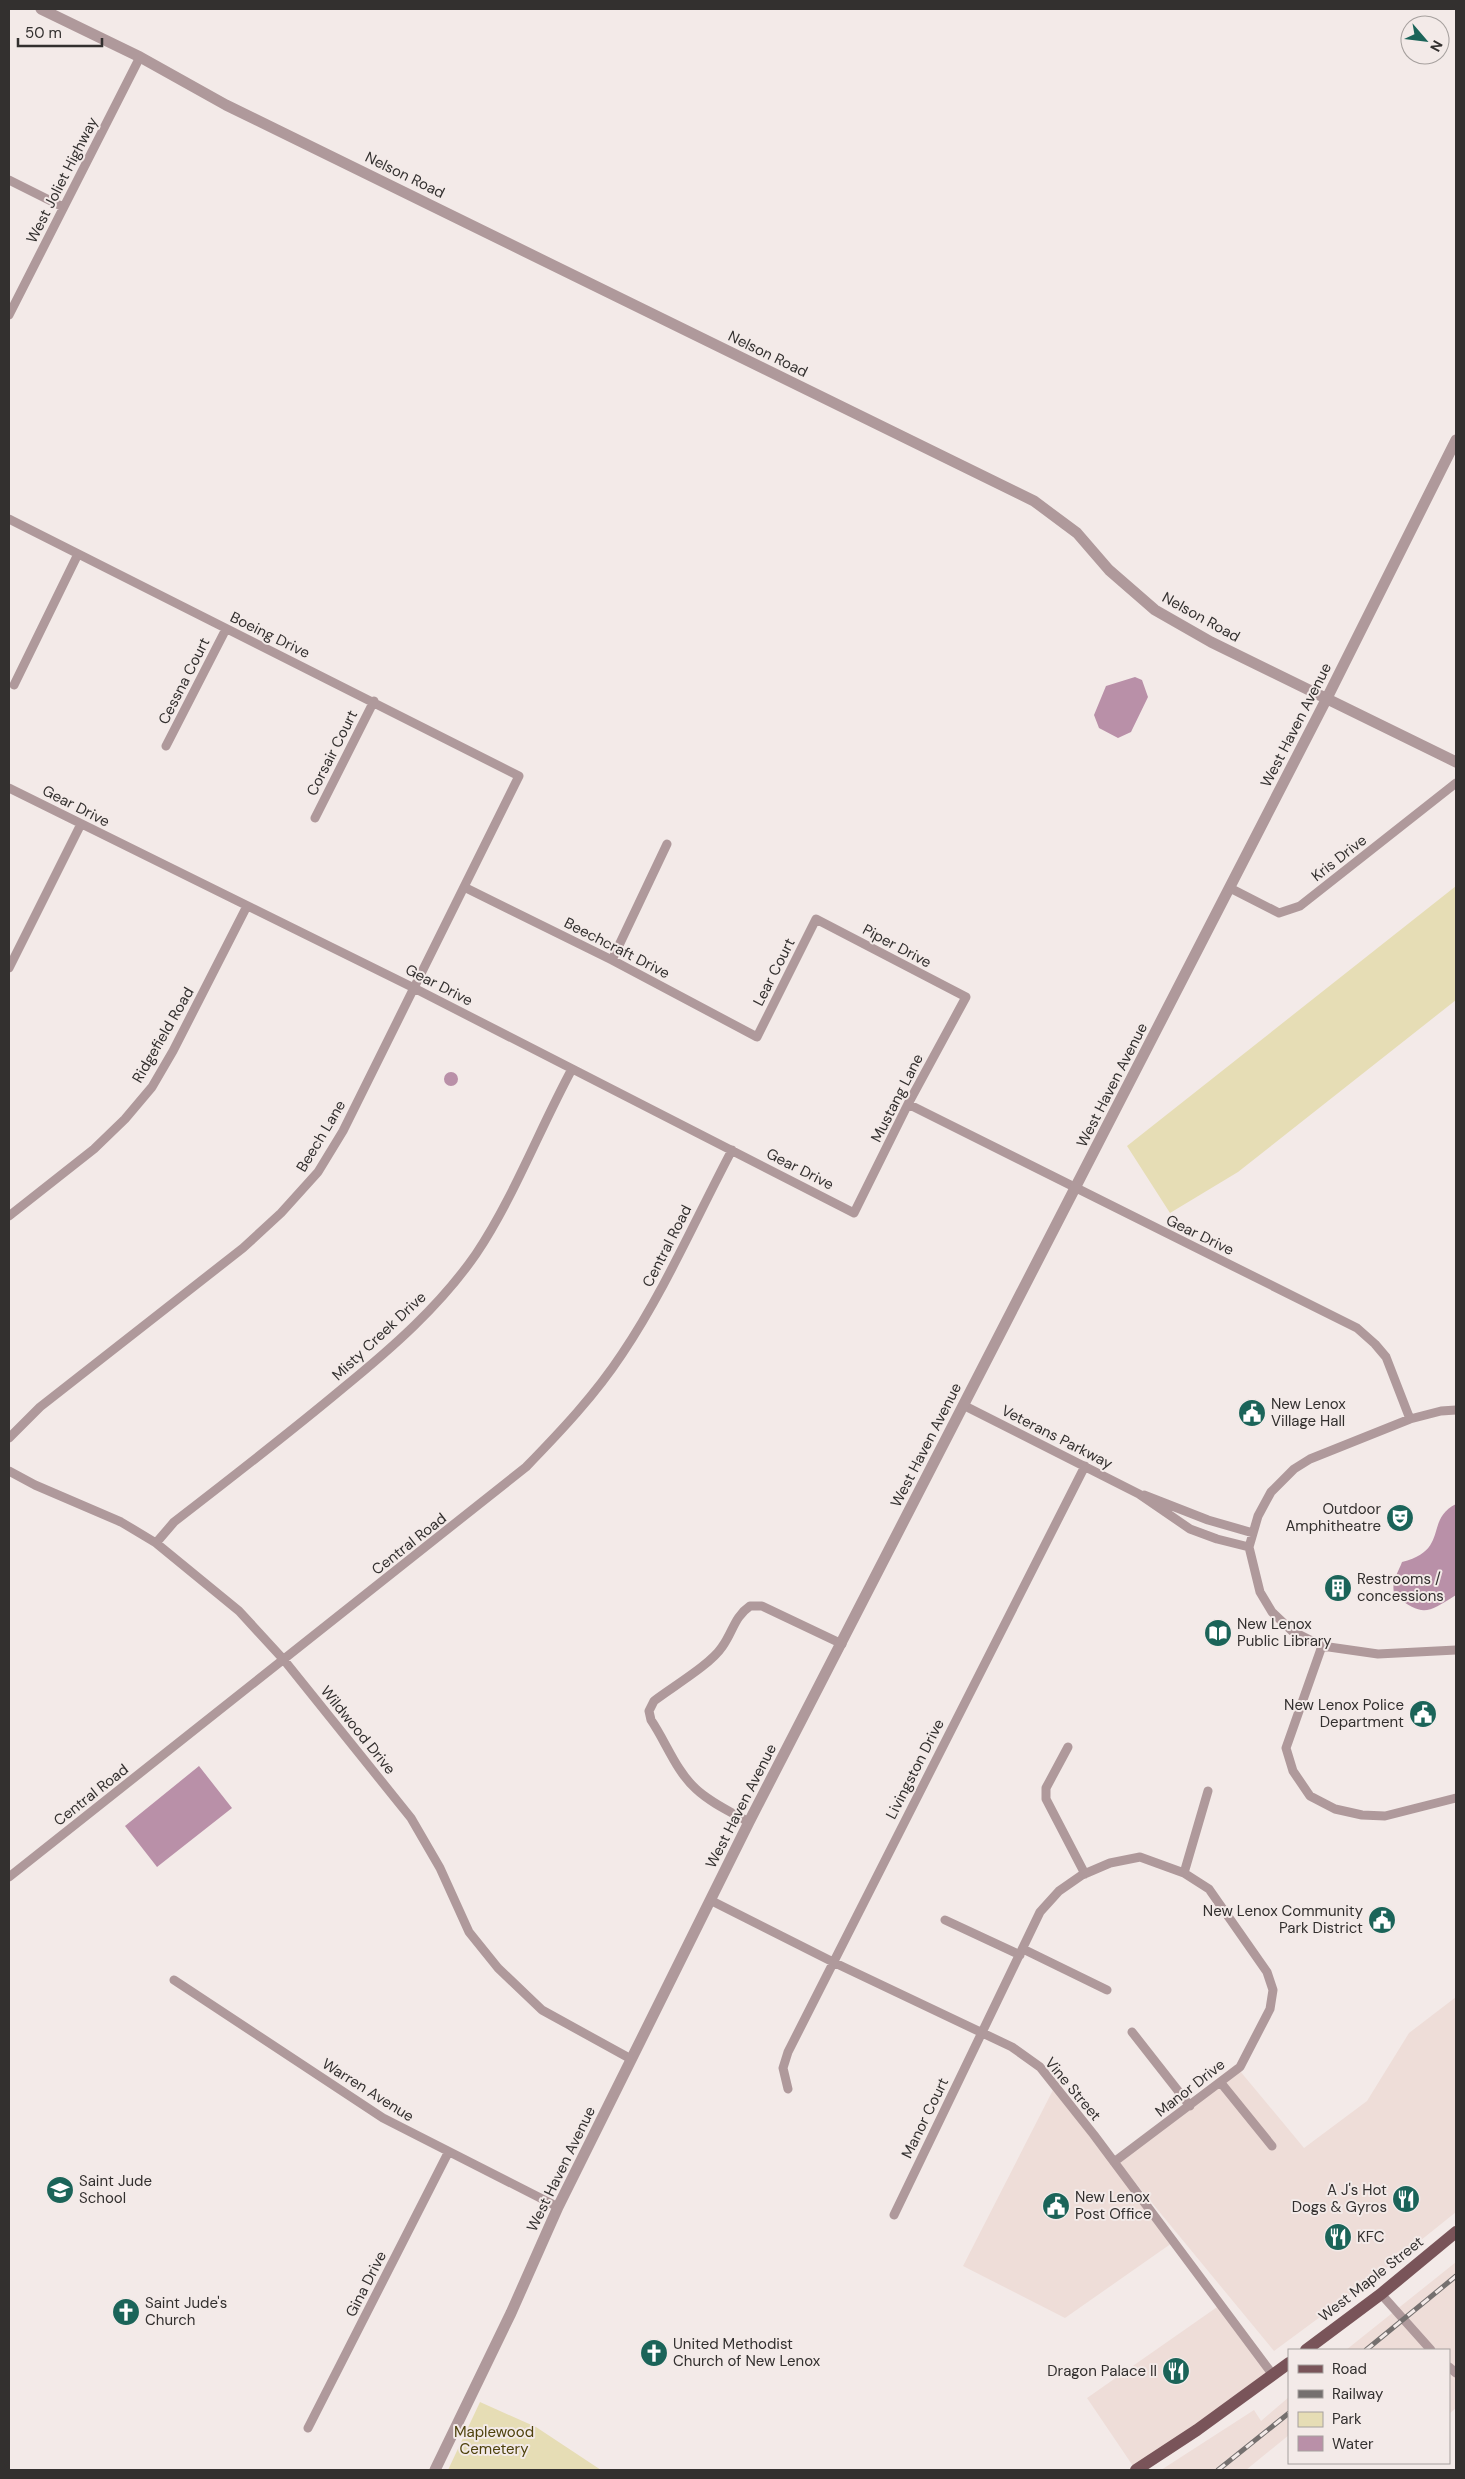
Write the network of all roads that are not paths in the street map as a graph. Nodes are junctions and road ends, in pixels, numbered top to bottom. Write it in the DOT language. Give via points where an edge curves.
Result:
graph roads {
  1 [pos="41,9"];
  2 [pos="140,57"];
  3 [pos="9,180"];
  4 [pos="62,207"];
  5 [pos="9,315"];
  6 [pos="1456,440"];
  7 [pos="9,519"];
  8 [pos="78,554"];
  9 [pos="226,628"];
  10 [pos="14,685"];
  11 [pos="1327,698"];
  12 [pos="374,701"];
  13 [pos="166,746"];
  14 [pos="1456,762"];
  15 [pos="519,776"];
  16 [pos="1456,784"];
  17 [pos="9,788"];
  18 [pos="315,818"];
  19 [pos="81,824"];
  20 [pos="667,844"];
  21 [pos="464,887"];
  22 [pos="1230,888"];
  23 [pos="247,906"];
  24 [pos="816,919"];
  25 [pos="612,960"];
  26 [pos="9,968"];
  27 [pos="414,988"];
  28 [pos="966,997"];
  29 [pos="757,1037"];
  30 [pos="572,1069"];
  31 [pos="908,1104"];
  32 [pos="732,1150"];
  33 [pos="1076,1188"];
  34 [pos="854,1213"];
  35 [pos="9,1216"];
  36 [pos="963,1405"];
  37 [pos="1456,1410"];
  38 [pos="1410,1419"];
  39 [pos="9,1438"];
  40 [pos="1085,1466"];
  41 [pos="9,1471"];
  42 [pos="1139,1494"];
  43 [pos="1253,1533"];
  44 [pos="156,1543"];
  45 [pos="1249,1546"];
  46 [pos="842,1644"];
  47 [pos="1322,1646"];
  48 [pos="1456,1650"];
  49 [pos="284,1660"];
  50 [pos="1068,1747"];
  51 [pos="1208,1791"];
  52 [pos="1456,1798"];
  53 [pos="749,1822"];
  54 [pos="1184,1873"];
  55 [pos="1085,1874"];
  56 [pos="9,1877"];
  57 [pos="710,1900"];
  58 [pos="945,1920"];
  59 [pos="1021,1952"];
  60 [pos="832,1962"];
  61 [pos="174,1980"];
  62 [pos="1107,1990"];
  63 [pos="1132,2032"];
  64 [pos="981,2033"];
  65 [pos="631,2059"];
  66 [pos="1221,2083"];
  67 [pos="788,2088"];
  68 [pos="1190,2106"];
  69 [pos="1272,2146"];
  70 [pos="448,2153"];
  71 [pos="1114,2162"];
  72 [pos="558,2207"];
  73 [pos="894,2215"];
  74 [pos="1456,2232"];
  75 [pos="1381,2294"];
  76 [pos="1307,2349"];
  77 [pos="1430,2349"];
  78 [pos="1288,2364"];
  79 [pos="1273,2375"];
  80 [pos="308,2428"];
  81 [pos="436,2470"];
  82 [pos="1136,2470"];
  1 -- 2 [label="street, Nelson Road"];
  2 -- 4 [label="street, West Joliet Highway"];
  2 -- 11 [label="street, Nelson Road" via="226,105 1034,501 1078,533 1109,570 1155,610 1211,642"];
  3 -- 4 [label="street"];
  4 -- 5 [label="street, West Joliet Highway"];
  6 -- 11 [label="street, West Haven Avenue"];
  7 -- 8 [label="street, Boeing Drive"];
  8 -- 9 [label="street, Boeing Drive"];
  8 -- 10 [label="street"];
  9 -- 12 [label="street, Boeing Drive"];
  9 -- 13 [label="street, Cessna Court"];
  11 -- 14 [label="street, Nelson Road"];
  11 -- 22 [label="street, West Haven Avenue"];
  12 -- 15 [label="street, Boeing Drive"];
  12 -- 18 [label="street, Corsair Court"];
  15 -- 21 [label="street, Beech Lane"];
  16 -- 22 [label="street, Kris Drive" via="1300,906 1279,913"];
  17 -- 19 [label="street, Gear Drive"];
  19 -- 23 [label="street, Gear Drive"];
  19 -- 26 [label="street"];
  20 -- 25 [label="street"];
  21 -- 25 [label="street, Beechcraft Drive"];
  21 -- 27 [label="street, Beech Lane"];
  22 -- 33 [label="street, West Haven Avenue"];
  23 -- 27 [label="street, Gear Drive"];
  23 -- 35 [label="street, Ridgefield Road" via="152,1087 94,1149"];
  24 -- 28 [label="street, Piper Drive"];
  24 -- 29 [label="street, Lear Court"];
  25 -- 29 [label="street, Beechcraft Drive"];
  27 -- 30 [label="street, Gear Drive"];
  27 -- 39 [label="street, Beech Lane" via="343,1131 303,1190 242,1248 40,1407"];
  28 -- 31 [label="street, Mustang Lane"];
  30 -- 32 [label="street, Gear Drive"];
  30 -- 44 [label="street, Misty Creek Drive" via="490,1232 464,1270 426,1315 383,1356 174,1522"];
  31 -- 33 [label="street, Gear Drive"];
  31 -- 34 [label="street, Mustang Lane"];
  32 -- 34 [label="street, Gear Drive"];
  32 -- 49 [label="street, Central Road" via="648,1312 622,1355 564,1428 526,1467"];
  33 -- 36 [label="street, West Haven Avenue"];
  33 -- 38 [label="street, Gear Drive" via="1357,1328 1386,1357"];
  36 -- 40 [label="street, Veterans Parkway"];
  36 -- 46 [label="street, West Haven Avenue"];
  37 -- 38 [label="street"];
  38 -- 43 [label="street" via="1310,1458 1271,1492"];
  40 -- 42 [label="street, Veterans Parkway"];
  40 -- 60 [label="street, Livingston Drive"];
  41 -- 44 [label="street, Wildwood Drive" via="121,1522"];
  42 -- 43 [label="street, Veterans Parkway"];
  42 -- 45 [label="street, Veterans Parkway" via="1190,1529"];
  43 -- 45 [label="street"];
  44 -- 49 [label="street, Wildwood Drive" via="239,1611"];
  45 -- 47 [label="street" via="1260,1592 1272,1612 1292,1631"];
  46 -- 53 [label="street, West Haven Avenue"];
  46 -- 53 [label="street" via="762,1606 750,1606 737,1618 722,1647 654,1701 650,1711 652,1720 682,1774 712,1801"];
  47 -- 48 [label="street" via="1378,1654"];
  47 -- 52 [label="street" via="1286,1748 1292,1771 1310,1796 1335,1809 1385,1816"];
  49 -- 56 [label="street, Central Road"];
  49 -- 65 [label="street, Wildwood Drive" via="411,1818 440,1868 469,1932 498,1968 542,2010"];
  50 -- 55 [label="street" via="1046,1788 1046,1799"];
  51 -- 54 [label="street"];
  53 -- 57 [label="street, West Haven Avenue"];
  54 -- 55 [label="street, Manor Drive" via="1140,1857 1110,1862"];
  54 -- 66 [label="street, Manor Drive" via="1209,1889 1267,1972 1273,1990 1270,2009 1248,2054 1240,2067"];
  55 -- 59 [label="street, Manor Drive" via="1059,1891 1040,1912"];
  57 -- 60 [label="street, Vine Street"];
  57 -- 65 [label="street, West Haven Avenue"];
  58 -- 59 [label="street"];
  59 -- 62 [label="street"];
  59 -- 64 [label="street, Manor Drive"];
  60 -- 64 [label="street, Vine Street"];
  60 -- 67 [label="street, Livingston Drive" via="783,2068"];
  61 -- 70 [label="street, Warren Avenue" via="383,2118"];
  63 -- 68 [label="street"];
  64 -- 71 [label="street, Vine Street" via="1012,2047 1040,2067"];
  64 -- 73 [label="street, Manor Court"];
  65 -- 72 [label="street, West Haven Avenue"];
  66 -- 68 [label="street, Manor Drive"];
  66 -- 69 [label="street"];
  68 -- 71 [label="street, Manor Drive"];
  70 -- 72 [label="street, Warren Avenue"];
  70 -- 80 [label="street, Gina Drive"];
  71 -- 79 [label="street, Vine Street"];
  72 -- 81 [label="street, West Haven Avenue"];
  74 -- 75 [label="main road, West Maple Street"];
  75 -- 76 [label="main road, West Maple Street"];
  75 -- 77 [label="street"];
  78 -- 79 [label="main road"];
  79 -- 82 [label="main road"];
}
